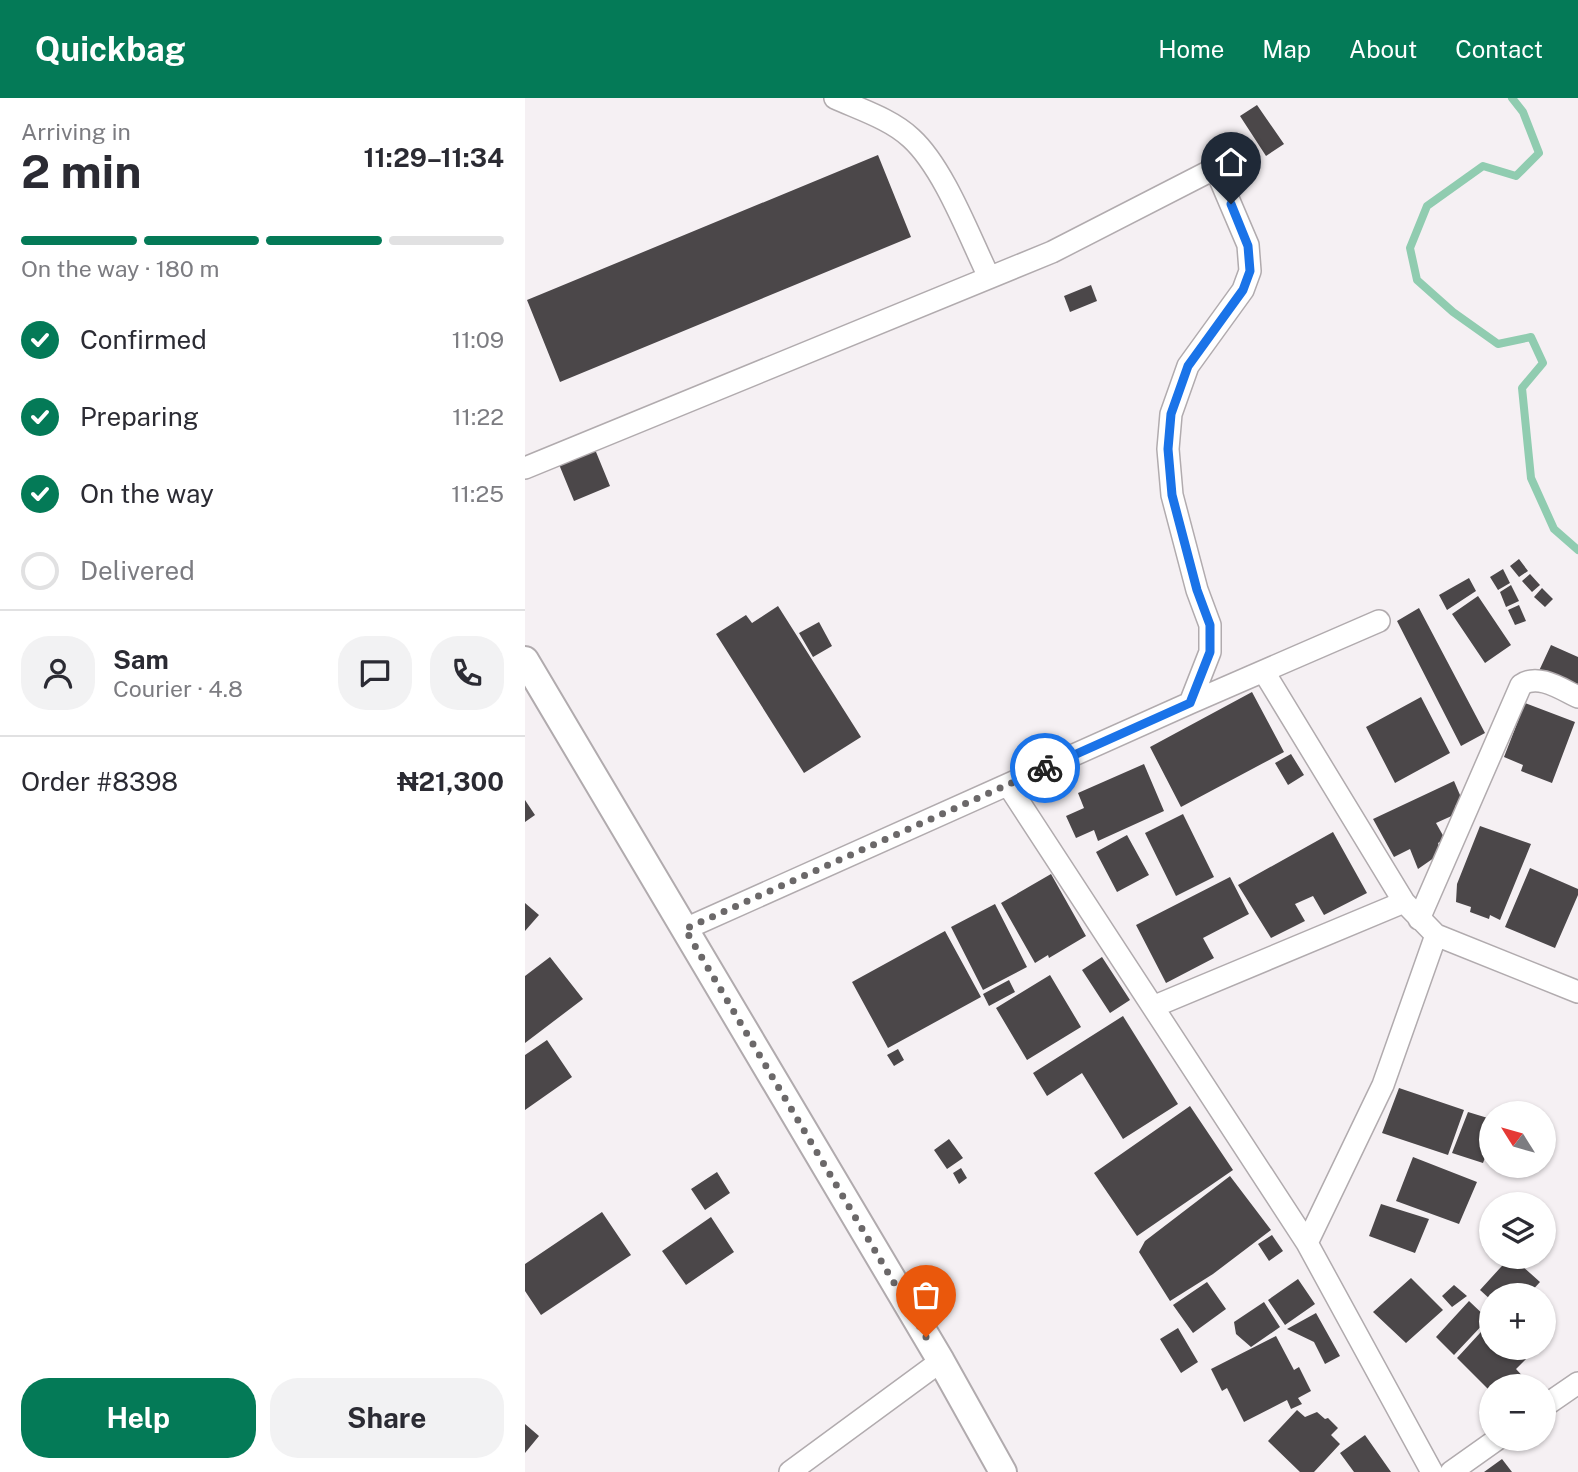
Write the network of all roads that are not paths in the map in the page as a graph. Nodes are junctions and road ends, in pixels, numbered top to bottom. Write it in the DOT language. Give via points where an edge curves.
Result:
graph roads {
  1 [pos="835,98"];
  2 [pos="989,277"];
  3 [pos="525,468"];
  4 [pos="1379,621"];
  5 [pos="525,660"];
  6 [pos="1264,672"];
  7 [pos="1578,697"];
  8 [pos="1190,703"];
  9 [pos="1008,785"];
  10 [pos="1404,902"];
  11 [pos="1419,919"];
  12 [pos="685,929"];
  13 [pos="1436,935"];
  14 [pos="1578,992"];
  15 [pos="1155,1006"];
  16 [pos="1307,1243"];
  17 [pos="940,1361"];
  18 [pos="1578,1383"];
  19 [pos="1556,1398"];
  20 [pos="1481,1451"];
  21 [pos="790,1472"];
  22 [pos="1003,1472"];
  23 [pos="1432,1472"];
  24 [pos="1451,1472"];
  1 -- 2 [label="street" via="909,136 932,160"];
  2 -- 3 [label="street"];
  2 -- 8 [label="street" via="1052,252 1210,171 1223,183 1248,246 1250,271 1243,290 1188,366 1171,414 1168,449 1172,495 1210,625 1210,652"];
  4 -- 6 [label="street"];
  5 -- 12 [label="street"];
  6 -- 8 [label="street"];
  6 -- 10 [label="street"];
  7 -- 11 [label="street" via="1537,679 1521,685"];
  8 -- 9 [label="street"];
  9 -- 12 [label="street"];
  9 -- 15 [label="street"];
  10 -- 11 [label="street"];
  10 -- 15 [label="street"];
  11 -- 13 [label="street"];
  12 -- 17 [label="street"];
  13 -- 14 [label="street"];
  13 -- 16 [label="street" via="1384,1085"];
  15 -- 16 [label="street"];
  16 -- 23 [label="street"];
  17 -- 21 [label="street"];
  17 -- 22 [label="street"];
  18 -- 19 [label="street"];
  20 -- 24 [label="street"];
}
